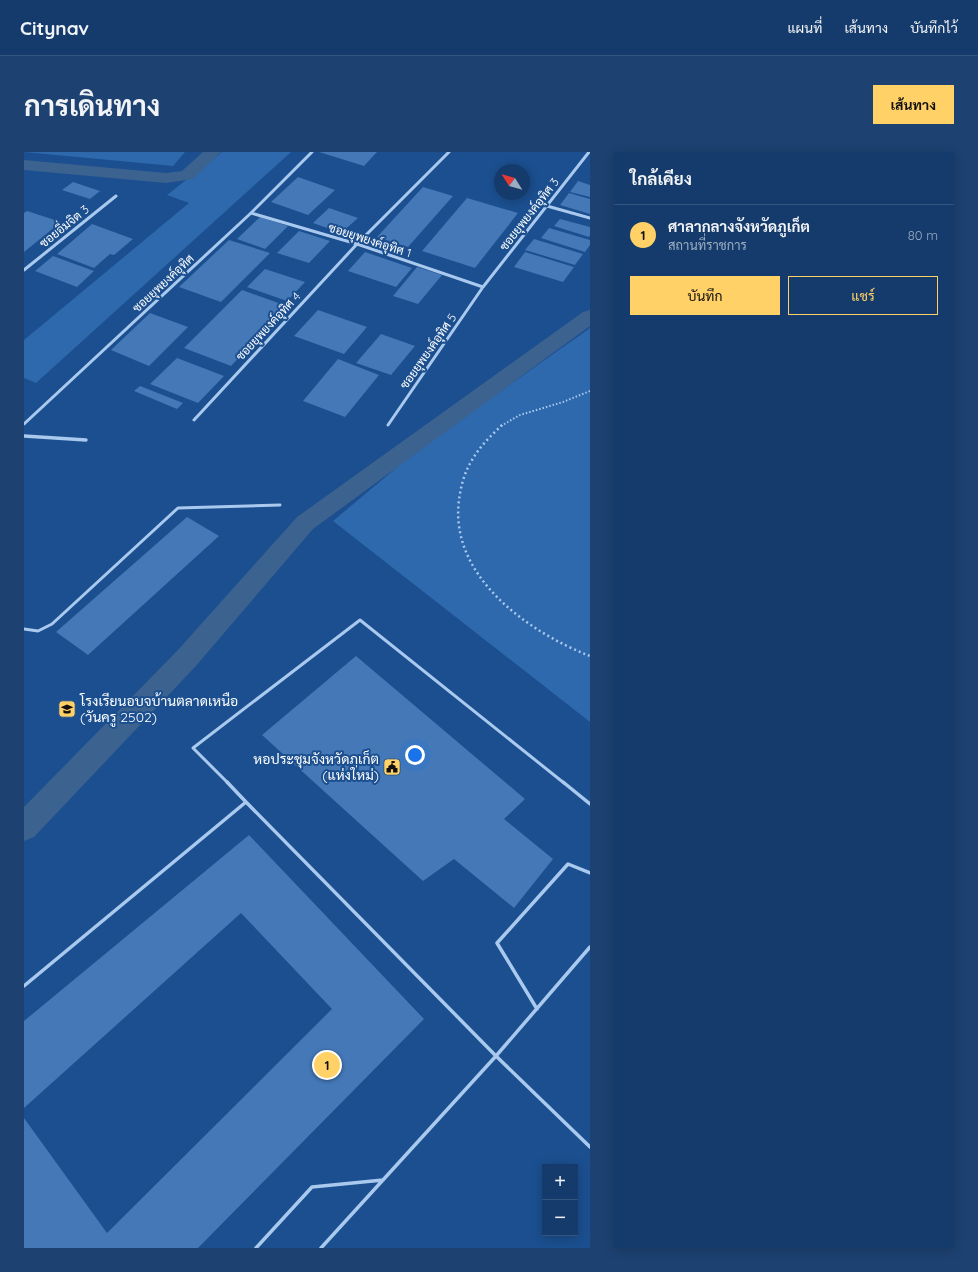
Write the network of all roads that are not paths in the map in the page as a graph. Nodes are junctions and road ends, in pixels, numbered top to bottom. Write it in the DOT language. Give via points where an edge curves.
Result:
graph roads {
  1 [pos="312,152"];
  2 [pos="449,152"];
  3 [pos="589,153"];
  4 [pos="116,196"];
  5 [pos="547,206"];
  6 [pos="251,213"];
  7 [pos="590,218"];
  8 [pos="357,244"];
  9 [pos="24,270"];
  10 [pos="483,287"];
  11 [pos="194,420"];
  12 [pos="24,424"];
  13 [pos="388,425"];
  14 [pos="24,436"];
  15 [pos="86,440"];
  16 [pos="280,505"];
  17 [pos="24,629"];
  18 [pos="246,802"];
  19 [pos="590,804"];
  20 [pos="590,874"];
  21 [pos="590,947"];
  22 [pos="24,986"];
  23 [pos="537,1009"];
  24 [pos="496,1056"];
  25 [pos="590,1147"];
  26 [pos="383,1180"];
  27 [pos="256,1248"];
  28 [pos="321,1248"];
  1 -- 6 [label="street, ซอยยุพยงค์อุทิศ"];
  2 -- 8 [label="street, ซอยยุพยงค์อุทิศ 4"];
  3 -- 5 [label="street, ซอยยุพยงค์อุทิศ 3"];
  4 -- 9 [label="street, ซอยอิ่มจิต 3"];
  5 -- 7 [label="street"];
  5 -- 10 [label="street, ซอยยุพยงค์อุทิศ 3"];
  6 -- 8 [label="street, ซอยยุพยงค์อุทิศ 1"];
  6 -- 12 [label="street, ซอยยุพยงค์อุทิศ"];
  8 -- 10 [label="street, ซอยยุพยงค์อุทิศ 1"];
  8 -- 11 [label="street, ซอยยุพยงค์อุทิศ 4"];
  10 -- 13 [label="street, ซอยยุพยงค์อุทิศ 5"];
  14 -- 15 [label="street"];
  16 -- 17 [label="lane" via="178,508 52,624 38,631"];
  18 -- 19 [label="lane" via="193,748 360,620"];
  18 -- 22 [label="lane"];
  18 -- 24 [label="lane"];
  20 -- 23 [label="lane" via="568,864 497,943"];
  21 -- 23 [label="lane"];
  23 -- 24 [label="lane"];
  24 -- 25 [label="lane"];
  24 -- 26 [label="lane"];
  26 -- 27 [label="lane" via="312,1187"];
  26 -- 28 [label="lane"];
}
